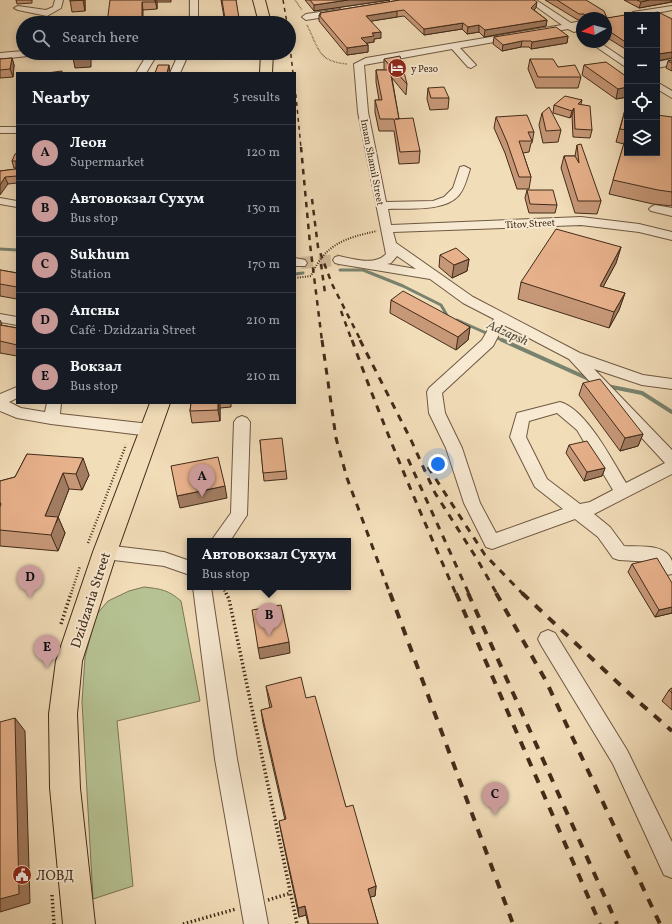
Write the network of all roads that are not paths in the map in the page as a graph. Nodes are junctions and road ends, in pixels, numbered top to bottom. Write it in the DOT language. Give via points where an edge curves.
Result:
graph roads {
  1 [pos="59,0"];
  2 [pos="194,0"];
  3 [pos="259,0"];
  4 [pos="530,0"];
  5 [pos="652,3"];
  6 [pos="18,8"];
  7 [pos="672,8"];
  8 [pos="663,10"];
  9 [pos="345,11"];
  10 [pos="651,12"];
  11 [pos="672,15"];
  12 [pos="194,16"];
  13 [pos="263,16"];
  14 [pos="306,17"];
  15 [pos="576,25"];
  16 [pos="570,26"];
  17 [pos="576,30"];
  18 [pos="454,46"];
  19 [pos="602,48"];
  20 [pos="16,54"];
  21 [pos="0,56"];
  22 [pos="149,60"];
  23 [pos="181,60"];
  24 [pos="267,60"];
  25 [pos="672,62"];
  26 [pos="624,63"];
  27 [pos="660,64"];
  28 [pos="471,65"];
  29 [pos="142,72"];
  30 [pos="175,72"];
  31 [pos="266,72"];
  32 [pos="660,87"];
  33 [pos="672,95"];
  34 [pos="0,130"];
  35 [pos="16,130"];
  36 [pos="464,169"];
  37 [pos="0,201"];
  38 [pos="16,204"];
  39 [pos="381,206"];
  40 [pos="655,209"];
  41 [pos="672,212"];
  42 [pos="386,229"];
  43 [pos="672,236"];
  44 [pos="389,244"];
  45 [pos="339,260"];
  46 [pos="369,265"];
  47 [pos="435,276"];
  48 [pos="0,318"];
  49 [pos="16,321"];
  50 [pos="500,322"];
  51 [pos="574,356"];
  52 [pos="672,384"];
  53 [pos="16,392"];
  54 [pos="0,400"];
  55 [pos="0,404"];
  56 [pos="54,404"];
  57 [pos="160,404"];
  58 [pos="51,419"];
  59 [pos="242,422"];
  60 [pos="150,430"];
  61 [pos="672,460"];
  62 [pos="672,467"];
  63 [pos="623,492"];
  64 [pos="577,511"];
  65 [pos="222,538"];
  66 [pos="105,552"];
  67 [pos="187,567"];
  68 [pos="667,568"];
  69 [pos="202,590"];
  70 [pos="548,639"];
  71 [pos="672,866"];
  72 [pos="79,924"];
  73 [pos="256,924"];
  1 -- 6 [label="street" via="58,8 47,13"];
  2 -- 12 [label="street"];
  3 -- 13 [label="highway"];
  4 -- 16 [label="street"];
  5 -- 8 [label="street"];
  7 -- 8 [label="street"];
  8 -- 10 [label="street"];
  8 -- 11 [label="street"];
  9 -- 14 [label="street"];
  15 -- 16 [label="street"];
  16 -- 17 [label="street"];
  16 -- 18 [label="street"];
  18 -- 28 [label="street"];
  18 -- 39 [label="street, Imam Shamil Street" via="363,62 363,112"];
  19 -- 26 [label="street"];
  20 -- 21 [label="street"];
  22 -- 29 [label="street"];
  23 -- 30 [label="street"];
  24 -- 31 [label="highway"];
  25 -- 27 [label="street"];
  32 -- 33 [label="street"];
  34 -- 35 [label="street"];
  36 -- 39 [label="street" via="458,192 446,200 434,204"];
  37 -- 38 [label="street"];
  39 -- 42 [label="street, Imam Shamil Street"];
  40 -- 41 [label="street"];
  42 -- 43 [label="street, Titov Street" via="581,221 639,228"];
  42 -- 44 [label="street, Imam Shamil Street"];
  44 -- 46 [label="street" via="392,254 387,260"];
  44 -- 47 [label="street"];
  45 -- 46 [label="street"];
  46 -- 47 [label="street"];
  47 -- 50 [label="street"];
  48 -- 49 [label="street"];
  50 -- 51 [label="street"];
  50 -- 64 [label="street" via="488,343 434,392 437,413 454,448 472,503 492,542"];
  51 -- 52 [label="street" via="642,380"];
  51 -- 61 [label="street"];
  53 -- 54 [label="street"];
  55 -- 58 [label="street" via="16,413"];
  56 -- 58 [label="street"];
  57 -- 60 [label="highway, Dzidzaria Street"];
  58 -- 60 [label="street"];
  59 -- 65 [label="street" via="239,515"];
  60 -- 66 [label="highway, Dzidzaria Street"];
  62 -- 63 [label="street"];
  63 -- 64 [label="street" via="593,508"];
  63 -- 64 [label="street" via="582,426 560,407 522,417 518,437 540,483"];
  64 -- 68 [label="street" via="604,532 618,553 657,555"];
  66 -- 67 [label="street" via="164,559"];
  66 -- 72 [label="highway, Dzidzaria Street" via="69,661 63,714 65,788"];
  69 -- 73 [label="street" via="226,759"];
  70 -- 71 [label="street" via="620,757"];
}
